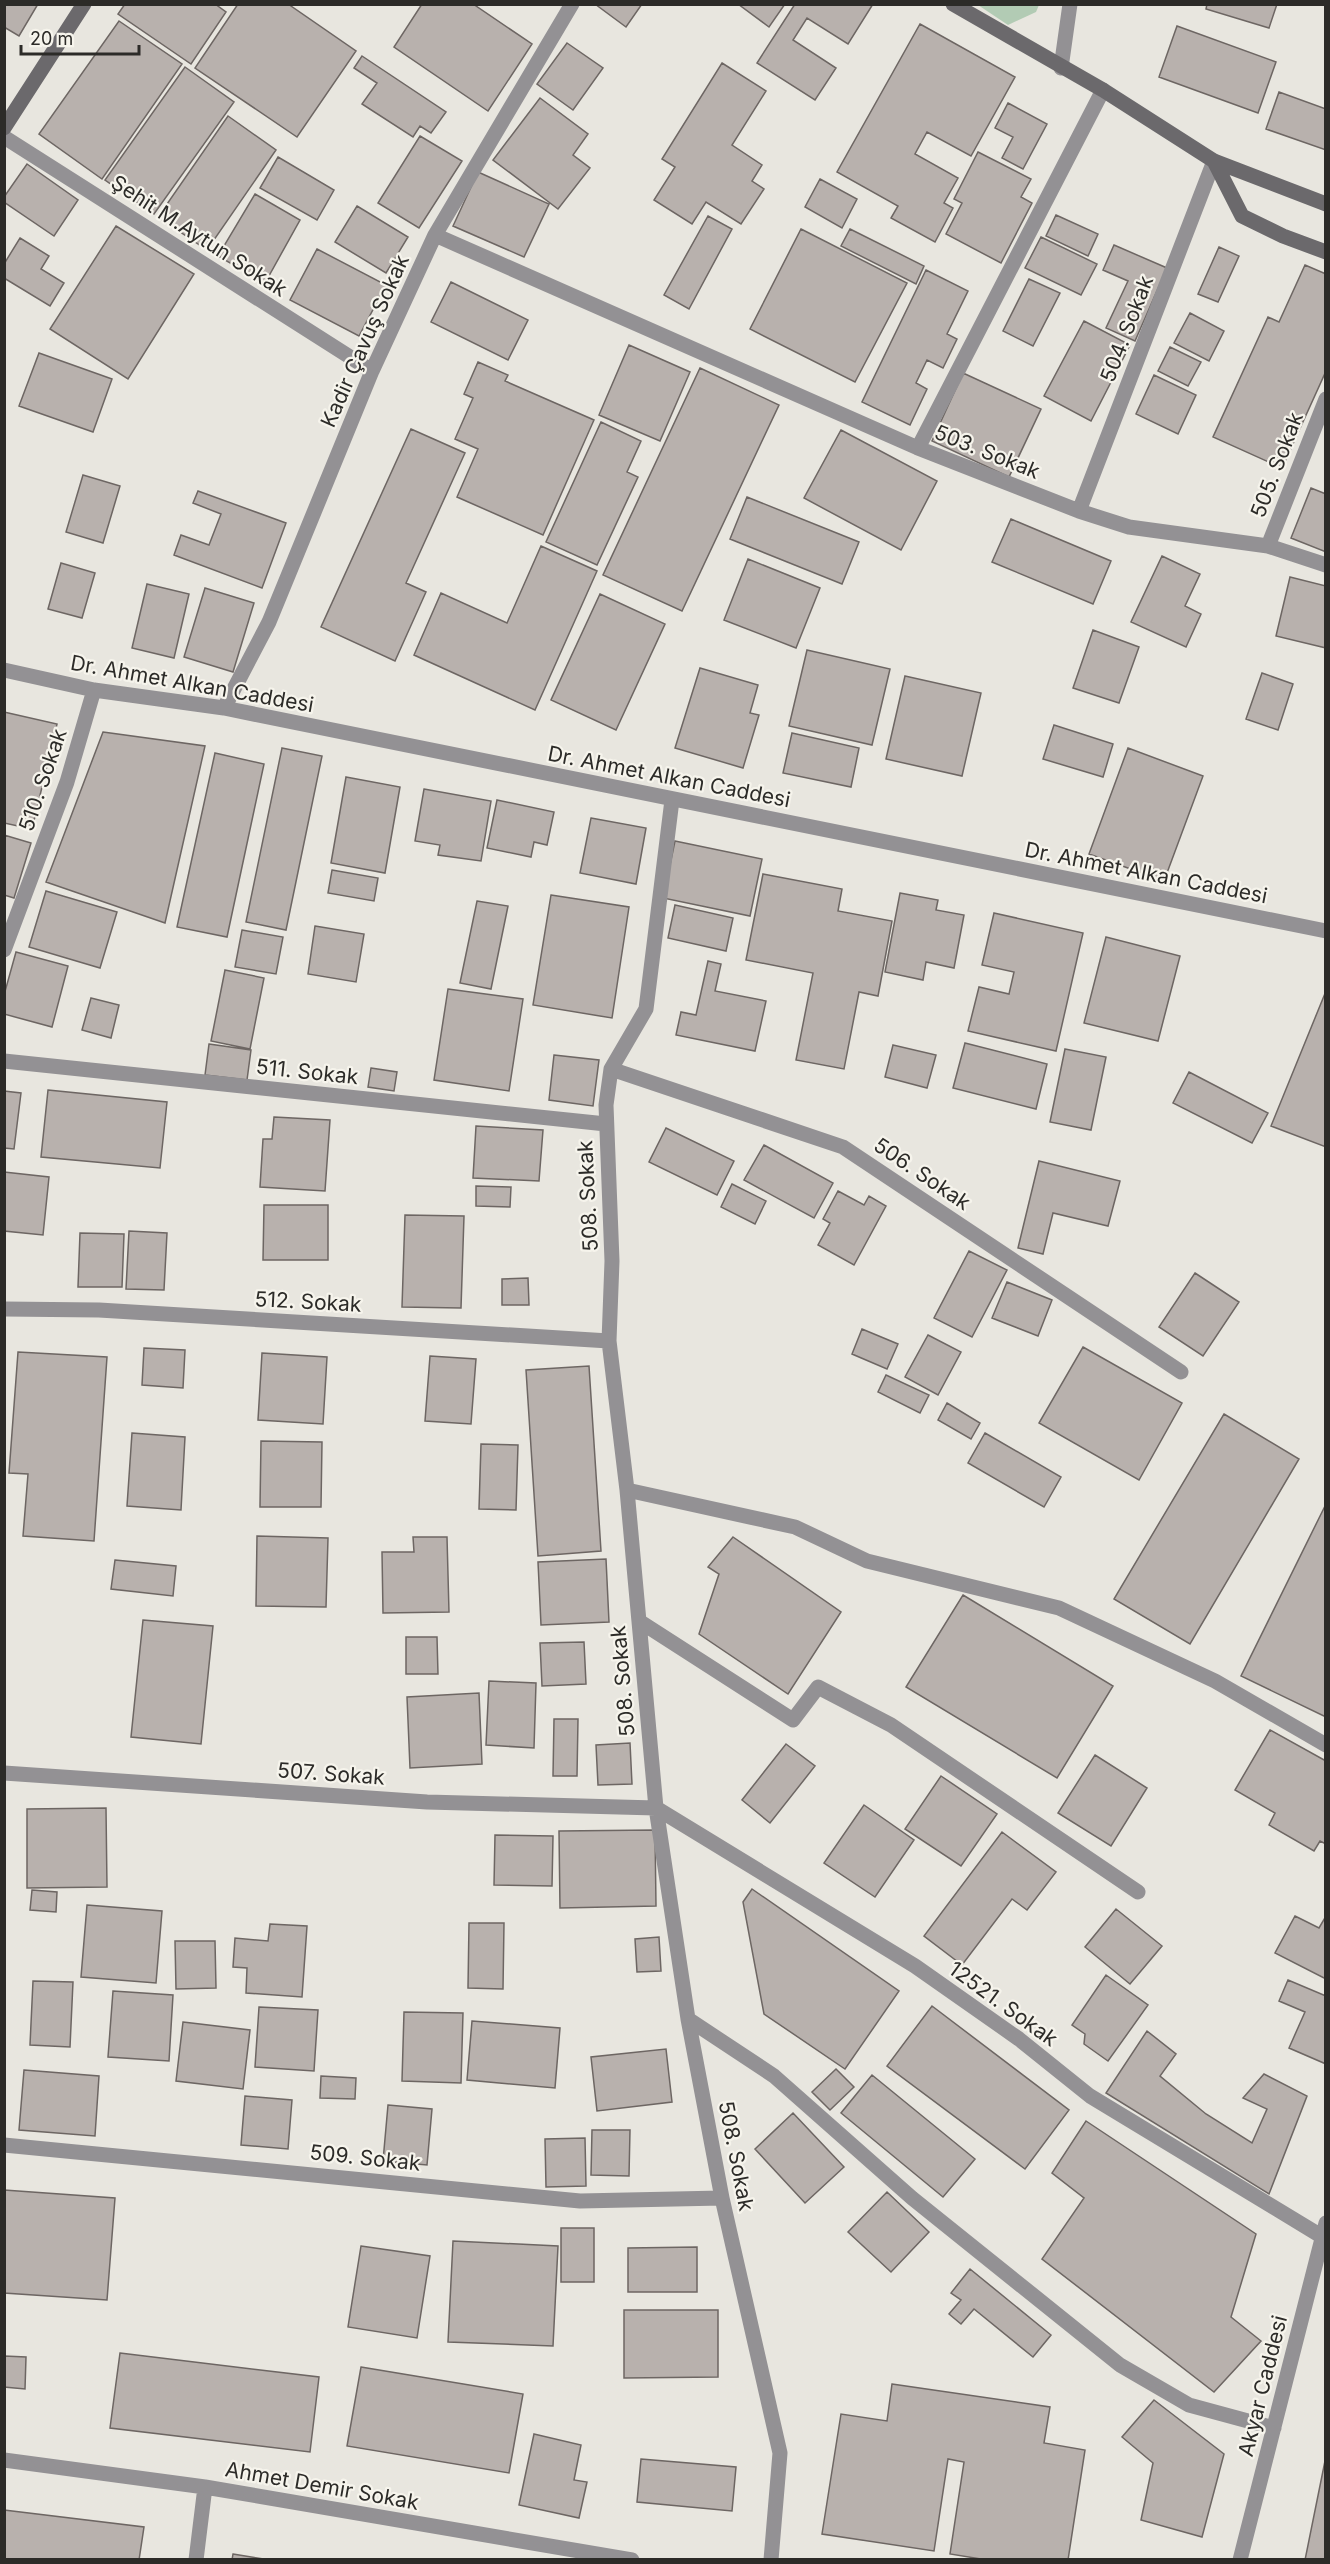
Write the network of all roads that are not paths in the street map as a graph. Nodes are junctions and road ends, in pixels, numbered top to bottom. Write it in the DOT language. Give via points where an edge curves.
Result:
graph roads {
  1 [pos="84,4"];
  2 [pos="572,4"];
  3 [pos="953,4"];
  4 [pos="1070,4"];
  5 [pos="1061,68"];
  6 [pos="1103,90"];
  7 [pos="4,128"];
  8 [pos="4,137"];
  9 [pos="1214,161"];
  10 [pos="1326,204"];
  11 [pos="435,235"];
  12 [pos="1326,252"];
  13 [pos="372,371"];
  14 [pos="1326,399"];
  15 [pos="918,448"];
  16 [pos="1080,511"];
  17 [pos="1268,546"];
  18 [pos="1326,564"];
  19 [pos="4,670"];
  20 [pos="94,690"];
  21 [pos="224,708"];
  22 [pos="672,800"];
  23 [pos="1326,931"];
  24 [pos="4,950"];
  25 [pos="4,1062"];
  26 [pos="611,1069"];
  27 [pos="606,1124"];
  28 [pos="4,1309"];
  29 [pos="609,1341"];
  30 [pos="1181,1372"];
  31 [pos="627,1490"];
  32 [pos="639,1622"];
  33 [pos="1326,1745"];
  34 [pos="4,1773"];
  35 [pos="656,1808"];
  36 [pos="1138,1892"];
  37 [pos="688,2019"];
  38 [pos="4,2145"];
  39 [pos="722,2198"];
  40 [pos="1324,2233"];
  41 [pos="1274,2428"];
  42 [pos="4,2460"];
  43 [pos="205,2487"];
  44 [pos="195,2559"];
  45 [pos="632,2559"];
  46 [pos="771,2559"];
  47 [pos="1240,2559"];
  1 -- 7 [label="main road"];
  2 -- 11 [label="street, Kadir Çavuş Sokak"];
  3 -- 5 [label="main road"];
  4 -- 5 [label="street"];
  5 -- 6 [label="main road"];
  6 -- 9 [label="main road"];
  6 -- 15 [label="street, 503. Sokak"];
  8 -- 13 [label="street, Şehit M.Aytun Sokak"];
  9 -- 10 [label="main road"];
  9 -- 12 [label="main road" via="1242,216"];
  9 -- 16 [label="street, 504. Sokak"];
  11 -- 13 [label="street, Kadir Çavuş Sokak"];
  11 -- 15 [label="street"];
  13 -- 21 [label="street, Kadir Çavuş Sokak" via="269,622"];
  14 -- 17 [label="street, 505. Sokak"];
  15 -- 16 [label="street, 503. Sokak"];
  16 -- 17 [label="street, 503. Sokak" via="1129,527"];
  17 -- 18 [label="street, 503. Sokak"];
  19 -- 20 [label="street, Dr. Ahmet Alkan Caddesi"];
  20 -- 21 [label="street, Dr. Ahmet Alkan Caddesi"];
  20 -- 24 [label="street, 510. Sokak" via="67,782"];
  21 -- 22 [label="street, Dr. Ahmet Alkan Caddesi"];
  22 -- 23 [label="street, Dr. Ahmet Alkan Caddesi"];
  22 -- 26 [label="street, 508. Sokak" via="646,1009"];
  25 -- 27 [label="street, 511. Sokak"];
  26 -- 27 [label="street, 508. Sokak"];
  26 -- 30 [label="street, 506. Sokak" via="843,1147"];
  27 -- 29 [label="street, 508. Sokak" via="612,1261"];
  28 -- 29 [label="street, 512. Sokak" via="99,1310"];
  29 -- 31 [label="street, 508. Sokak"];
  31 -- 32 [label="street, 508. Sokak"];
  31 -- 33 [label="street" via="795,1527 867,1562 1059,1608 1215,1681"];
  32 -- 35 [label="street, 508. Sokak"];
  32 -- 36 [label="street" via="793,1720 818,1688 891,1725"];
  34 -- 35 [label="street, 507. Sokak" via="427,1802"];
  35 -- 37 [label="street, 508. Sokak"];
  35 -- 40 [label="street, 12521. Sokak" via="915,1966 1019,2039 1090,2096"];
  37 -- 39 [label="street, 508. Sokak"];
  37 -- 41 [label="street" via="774,2076 912,2198 1120,2365 1189,2405"];
  38 -- 39 [label="street, 509. Sokak" via="580,2201"];
  39 -- 46 [label="street, 508. Sokak" via="780,2453"];
  40 -- 41 [label="street, Akyar Caddesi"];
  41 -- 47 [label="street, Akyar Caddesi"];
  42 -- 43 [label="street, Ahmet Demir Sokak"];
  43 -- 44 [label="street"];
  43 -- 45 [label="street, Ahmet Demir Sokak"];
}
